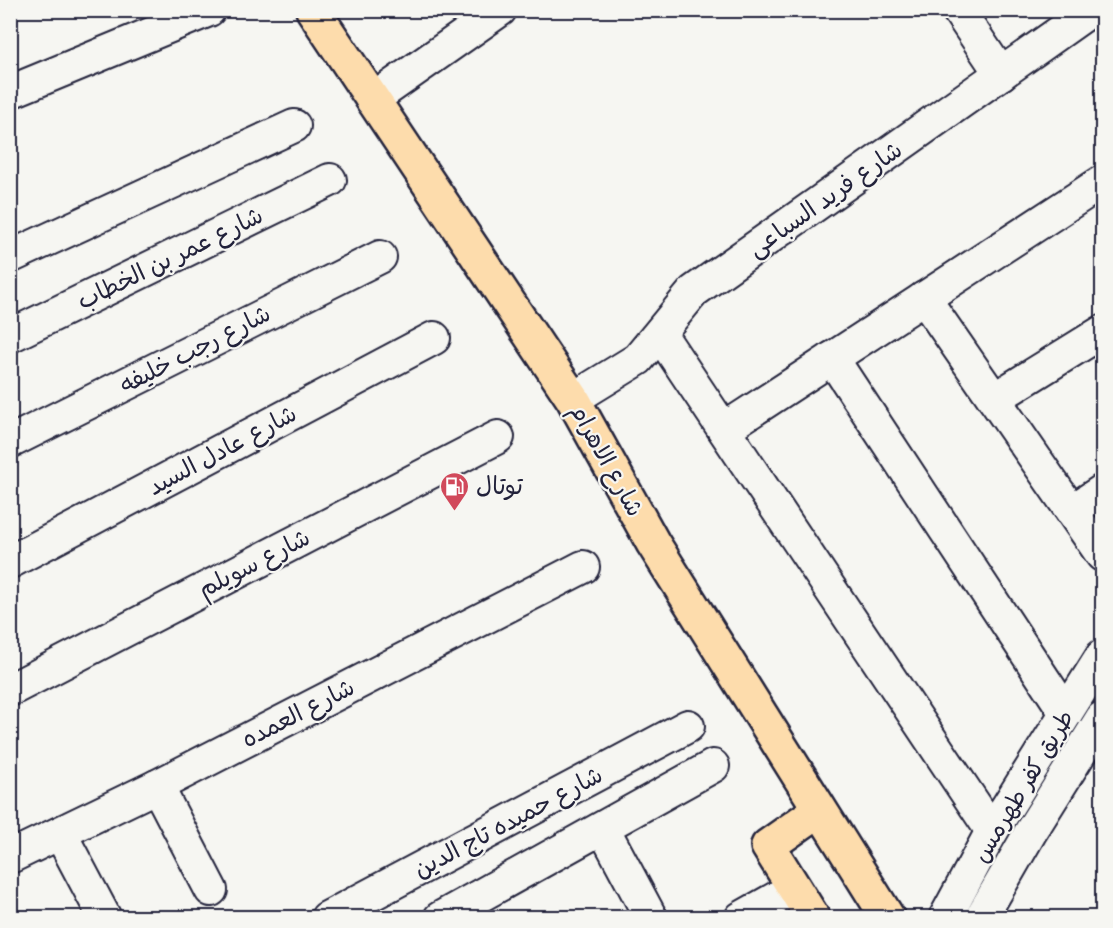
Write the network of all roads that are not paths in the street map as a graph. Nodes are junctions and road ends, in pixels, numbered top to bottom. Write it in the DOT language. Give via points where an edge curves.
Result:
graph roads {
  1 [pos="209,10"];
  2 [pos="313,10"];
  3 [pos="500,10"];
  4 [pos="958,10"];
  5 [pos="1091,10"];
  6 [pos="1001,74"];
  7 [pos="10,92"];
  8 [pos="372,100"];
  9 [pos="294,126"];
  10 [pos="330,180"];
  11 [pos="1102,182"];
  12 [pos="10,257"];
  13 [pos="380,257"];
  14 [pos="924,298"];
  15 [pos="1102,332"];
  16 [pos="660,334"];
  17 [pos="10,336"];
  18 [pos="434,338"];
  19 [pos="832,358"];
  20 [pos="573,399"];
  21 [pos="994,399"];
  22 [pos="724,429"];
  23 [pos="498,437"];
  24 [pos="10,442"];
  25 [pos="1102,490"];
  26 [pos="1072,511"];
  27 [pos="1102,555"];
  28 [pos="10,562"];
  29 [pos="583,567"];
  30 [pos="1102,656"];
  31 [pos="10,690"];
  32 [pos="1066,714"];
  33 [pos="1102,718"];
  34 [pos="688,726"];
  35 [pos="713,766"];
  36 [pos="157,786"];
  37 [pos="819,810"];
  38 [pos="603,828"];
  39 [pos="992,831"];
  40 [pos="60,833"];
  41 [pos="13,849"];
  42 [pos="794,888"];
  43 [pos="211,890"];
  44 [pos="105,918"];
  45 [pos="327,918"];
  46 [pos="440,918"];
  47 [pos="651,918"];
  48 [pos="741,918"];
  49 [pos="813,918"];
  50 [pos="888,918"];
  51 [pos="945,918"];
  52 [pos="981,918"];
  1 -- 7 [label="street"];
  2 -- 8 [label="main road, شارع الاهرام"];
  3 -- 8 [label="street"];
  4 -- 6 [label="street"];
  5 -- 6 [label="street, شارع فريد السباعى"];
  6 -- 16 [label="street, شارع فريد السباعى" via="694,291"];
  8 -- 20 [label="main road, شارع الاهرام"];
  9 -- 12 [label="street"];
  10 -- 17 [label="street, شارع عمر بن الخطاب"];
  11 -- 14 [label="street"];
  13 -- 24 [label="street, شارع رجب خليفه"];
  14 -- 19 [label="street"];
  14 -- 21 [label="street"];
  15 -- 21 [label="street"];
  16 -- 20 [label="street, شارع فريد السباعى" via="626,369"];
  16 -- 22 [label="street"];
  18 -- 28 [label="street, شارع عادل السيد"];
  19 -- 22 [label="street"];
  19 -- 32 [label="street"];
  20 -- 37 [label="main road, شارع الاهرام" via="653,543"];
  21 -- 26 [label="street"];
  22 -- 39 [label="street"];
  23 -- 31 [label="street, شارع سويلم"];
  25 -- 26 [label="street"];
  26 -- 27 [label="street"];
  29 -- 36 [label="street, شارع العمده"];
  30 -- 32 [label="street, طريق كفر طهرمس"];
  32 -- 39 [label="street, طريق كفر طهرمس"];
  33 -- 52 [label="street, طريق كفر طهرمس"];
  34 -- 45 [label="street, شارع حميده تاج الدين"];
  35 -- 38 [label="street"];
  36 -- 40 [label="street, شارع العمده"];
  36 -- 43 [label="street"];
  37 -- 42 [label="main road" via="768,846"];
  37 -- 50 [label="main road, شارع الاهرام"];
  38 -- 46 [label="street"];
  38 -- 47 [label="street"];
  39 -- 51 [label="street, طريق كفر طهرمس"];
  40 -- 41 [label="street, شارع العمده"];
  40 -- 44 [label="street"];
  42 -- 48 [label="street"];
  42 -- 49 [label="main road"];
}
